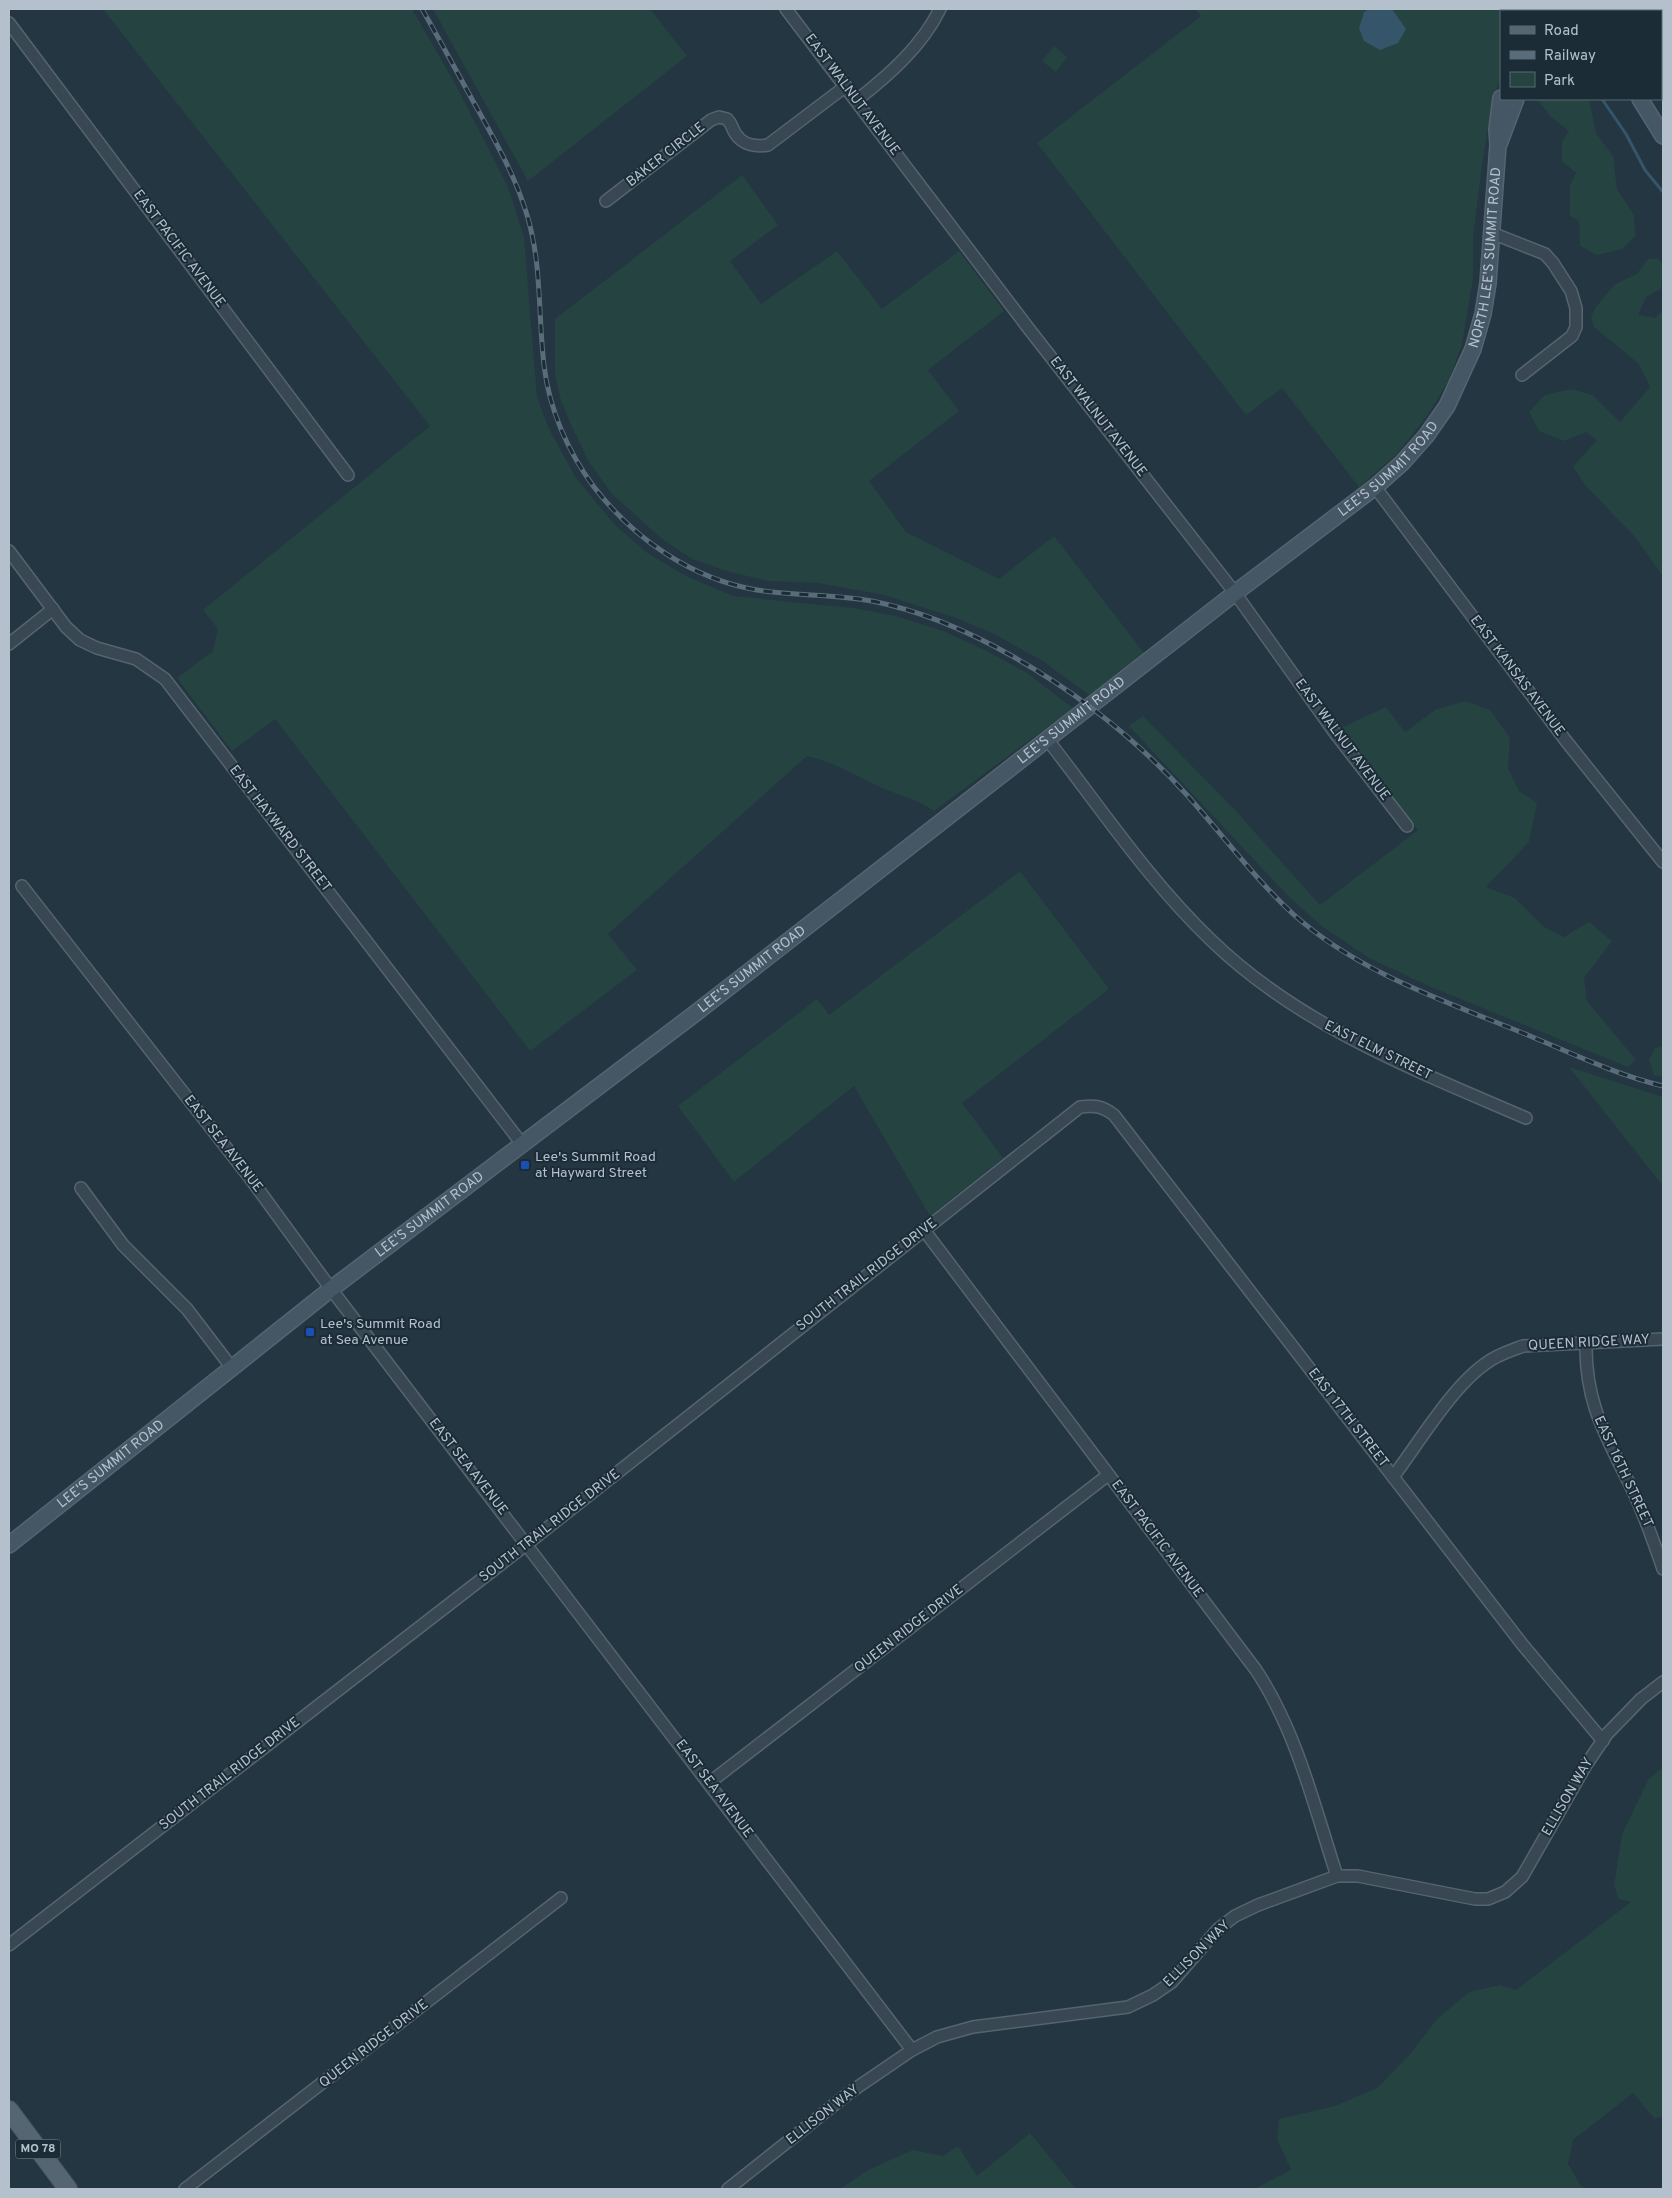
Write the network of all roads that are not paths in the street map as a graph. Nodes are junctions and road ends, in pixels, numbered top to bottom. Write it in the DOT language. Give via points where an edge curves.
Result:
graph roads {
  1 [pos="786,9"];
  2 [pos="940,9"];
  3 [pos="9,23"];
  4 [pos="846,86"];
  5 [pos="857,100"];
  6 [pos="1501,100"];
  7 [pos="1516,100"];
  8 [pos="1641,100"];
  9 [pos="1663,136"];
  10 [pos="1498,145"];
  11 [pos="606,201"];
  12 [pos="1492,233"];
  13 [pos="1466,368"];
  14 [pos="1522,375"];
  15 [pos="348,475"];
  16 [pos="1375,487"];
  17 [pos="9,551"];
  18 [pos="1235,593"];
  19 [pos="53,609"];
  20 [pos="9,644"];
  21 [pos="1047,739"];
  22 [pos="1407,826"];
  23 [pos="1663,862"];
  24 [pos="22,886"];
  25 [pos="1088,1106"];
  26 [pos="1526,1118"];
  27 [pos="522,1144"];
  28 [pos="81,1188"];
  29 [pos="924,1230"];
  30 [pos="331,1289"];
  31 [pos="1663,1339"];
  32 [pos="1586,1343"];
  33 [pos="232,1368"];
  34 [pos="1108,1474"];
  35 [pos="1393,1477"];
  36 [pos="527,1544"];
  37 [pos="9,1545"];
  38 [pos="1663,1569"];
  39 [pos="1663,1682"];
  40 [pos="1603,1741"];
  41 [pos="709,1783"];
  42 [pos="1337,1876"];
  43 [pos="561,1898"];
  44 [pos="9,1945"];
  45 [pos="912,2050"];
  46 [pos="9,2110"];
  47 [pos="68,2189"];
  48 [pos="185,2189"];
  49 [pos="728,2189"];
  1 -- 4 [label="street, EAST WALNUT AVENUE"];
  2 -- 5 [label="street" via="904,58"];
  3 -- 15 [label="street, EAST PACIFIC AVENUE"];
  4 -- 5 [label="street, EAST WALNUT AVENUE"];
  4 -- 11 [label="street, BAKER CIRCLE" via="768,145 746,143 727,120 719,117 711,120"];
  5 -- 18 [label="street, EAST WALNUT AVENUE" via="1029,329"];
  6 -- 10 [label="main road, NORTH LEE'S SUMMIT ROAD"];
  7 -- 10 [label="main road, NORTH LEE'S SUMMIT ROAD"];
  8 -- 9 [label="main road"];
  10 -- 12 [label="main road, NORTH LEE'S SUMMIT ROAD"];
  12 -- 13 [label="main road, NORTH LEE'S SUMMIT ROAD" via="1483,314"];
  12 -- 14 [label="street" via="1545,254 1571,291 1576,308 1576,327 1572,336"];
  13 -- 16 [label="main road, LEE'S SUMMIT ROAD" via="1447,406 1426,436"];
  16 -- 18 [label="main road, LEE'S SUMMIT ROAD"];
  16 -- 23 [label="street, EAST KANSAS AVENUE" via="1566,741"];
  17 -- 19 [label="street, EAST HAYWARD STREET"];
  18 -- 21 [label="main road, LEE'S SUMMIT ROAD"];
  18 -- 22 [label="street, EAST WALNUT AVENUE" via="1335,733"];
  19 -- 20 [label="street"];
  19 -- 27 [label="street, EAST HAYWARD STREET" via="80,640 136,659 165,679"];
  21 -- 26 [label="street, EAST ELM STREET" via="1173,901 1213,942 1265,986 1322,1024 1376,1053"];
  21 -- 27 [label="main road, LEE'S SUMMIT ROAD"];
  24 -- 30 [label="street, EAST SEA AVENUE" via="250,1178"];
  25 -- 29 [label="street, SOUTH TRAIL RIDGE DRIVE" via="1080,1107"];
  25 -- 35 [label="street, EAST 17TH STREET" via="1103,1107 1114,1115"];
  27 -- 30 [label="main road, LEE'S SUMMIT ROAD"];
  28 -- 33 [label="street" via="123,1245 187,1309"];
  29 -- 34 [label="street, EAST PACIFIC AVENUE"];
  29 -- 36 [label="street, SOUTH TRAIL RIDGE DRIVE"];
  30 -- 33 [label="main road, LEE'S SUMMIT ROAD"];
  30 -- 36 [label="street, EAST SEA AVENUE"];
  31 -- 32 [label="street, QUEEN RIDGE WAY"];
  32 -- 35 [label="street, QUEEN RIDGE WAY" via="1523,1346 1485,1363 1463,1383"];
  32 -- 38 [label="street, EAST 16TH STREET" via="1585,1368 1595,1412 1606,1441 1633,1492"];
  33 -- 37 [label="main road, LEE'S SUMMIT ROAD"];
  34 -- 41 [label="street, QUEEN RIDGE DRIVE"];
  34 -- 42 [label="street, EAST PACIFIC AVENUE" via="1274,1697 1294,1741"];
  35 -- 40 [label="street, EAST 17TH STREET" via="1522,1644"];
  36 -- 41 [label="street, EAST SEA AVENUE"];
  36 -- 44 [label="street, SOUTH TRAIL RIDGE DRIVE"];
  39 -- 40 [label="street, ELLISON WAY" via="1641,1699"];
  40 -- 42 [label="street, ELLISON WAY" via="1522,1877 1505,1892 1474,1899 1358,1876"];
  41 -- 45 [label="street, EAST SEA AVENUE"];
  42 -- 45 [label="street, ELLISON WAY" via="1235,1916 1218,1929 1172,1982 1136,2004 973,2027 937,2037"];
  43 -- 48 [label="street, QUEEN RIDGE DRIVE"];
  45 -- 49 [label="street, ELLISON WAY" via="849,2093"];
  46 -- 47 [label="main road, MO 78"];
}
